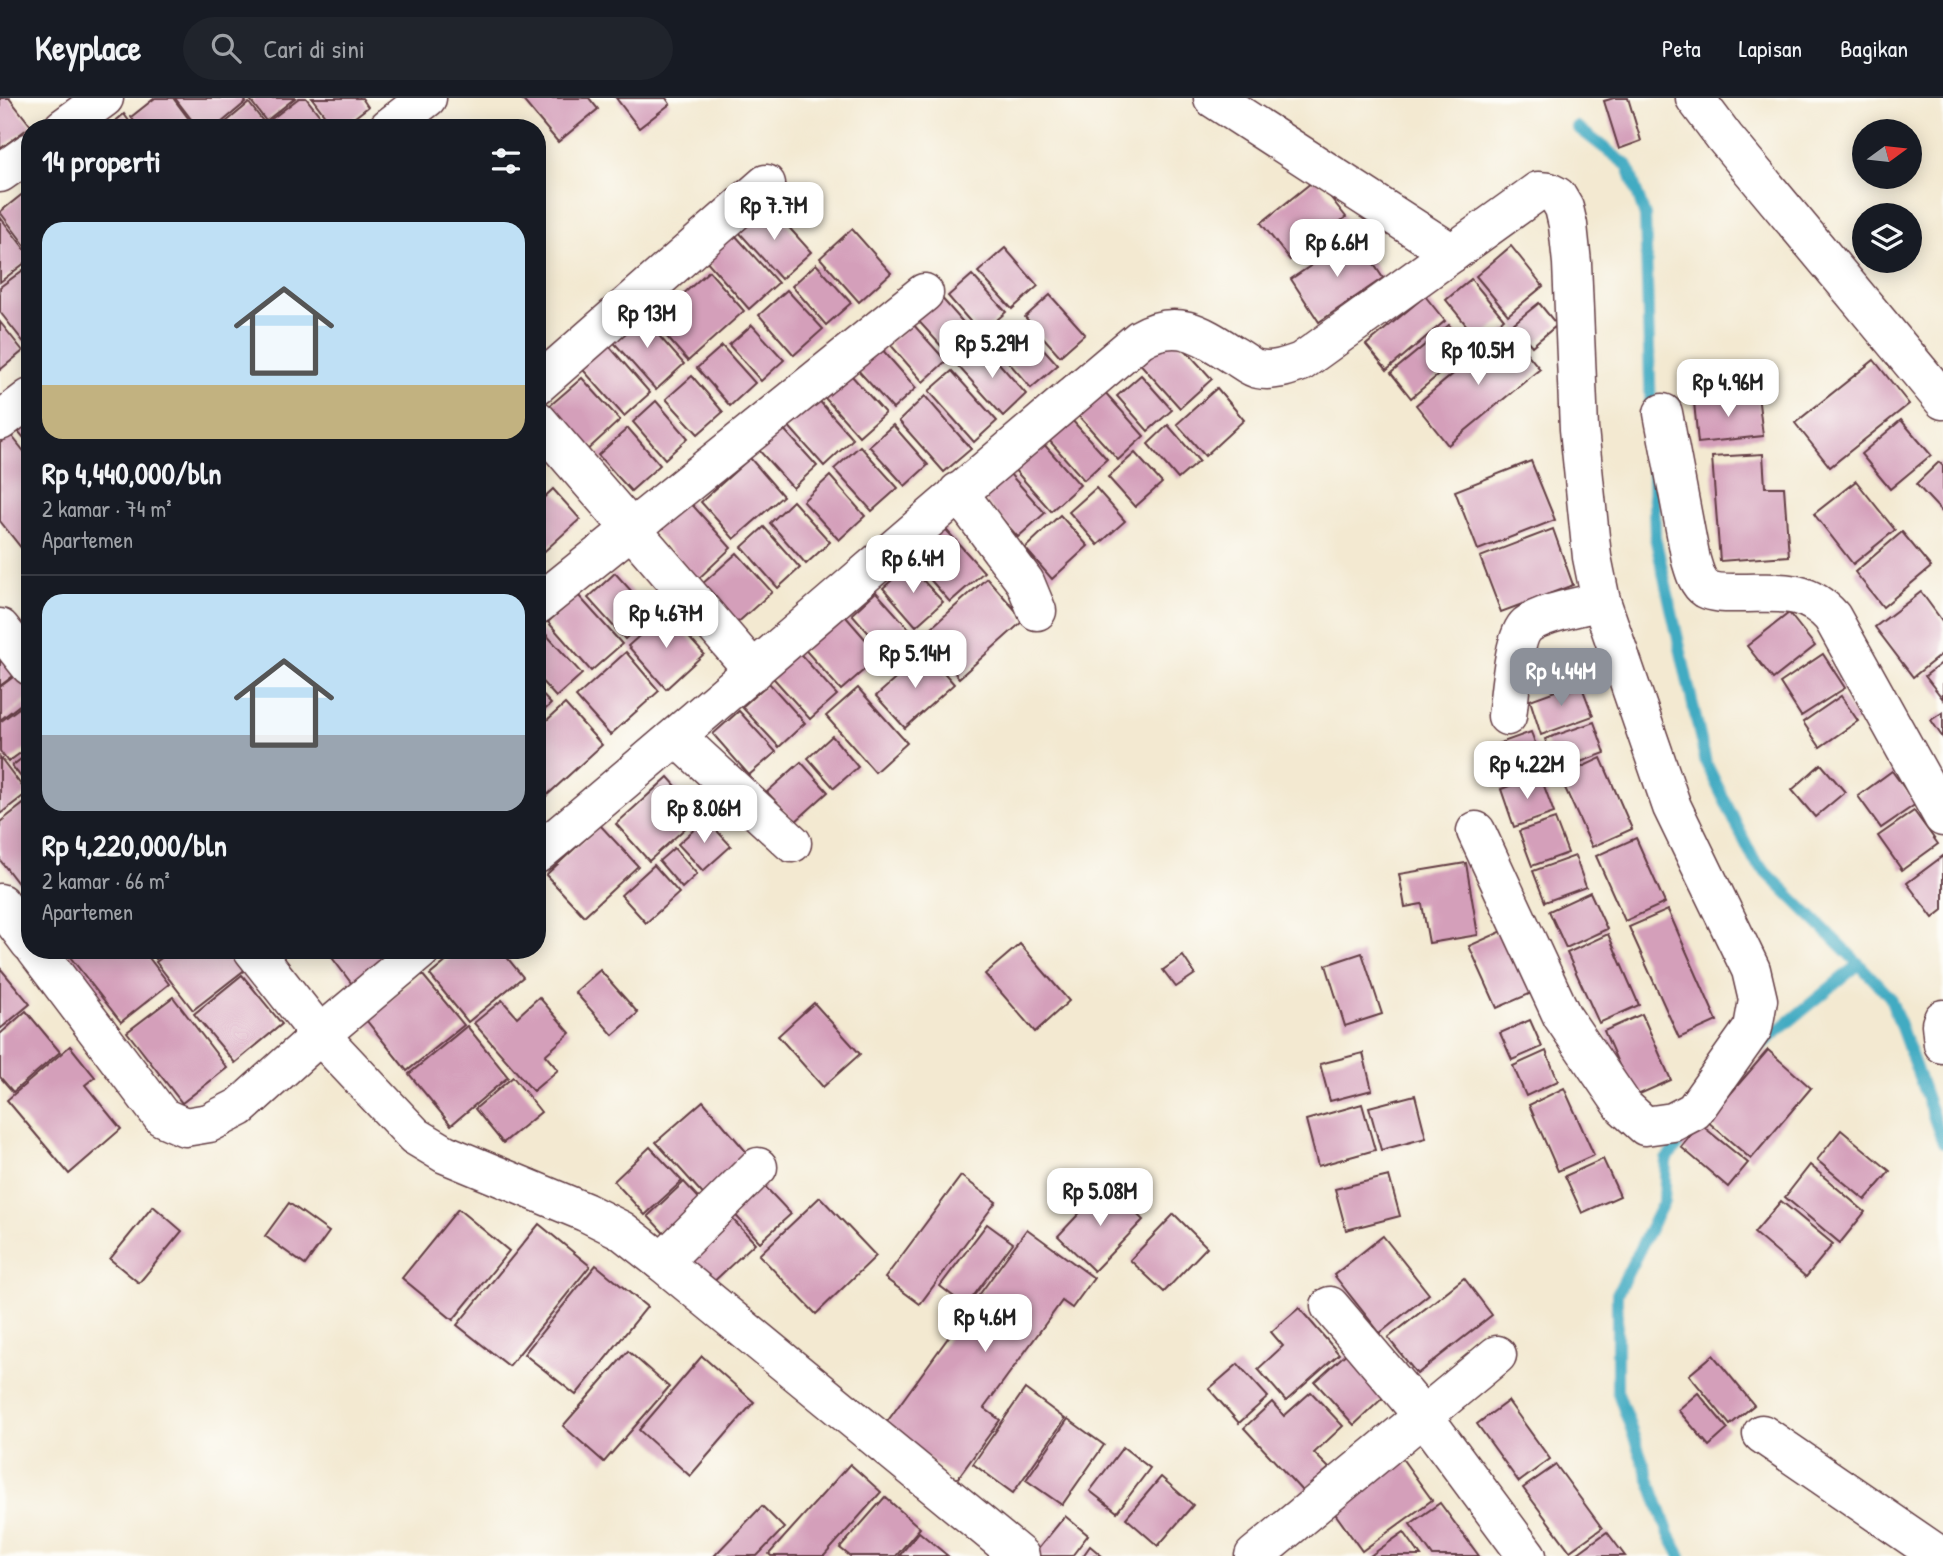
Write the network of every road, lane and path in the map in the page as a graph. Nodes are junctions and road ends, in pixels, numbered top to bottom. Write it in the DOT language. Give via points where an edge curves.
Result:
graph roads {
  1 [pos="104,98"];
  2 [pos="427,98"];
  3 [pos="1213,98"];
  4 [pos="1695,98"];
  5 [pos="75,119"];
  6 [pos="400,119"];
  7 [pos="21,158"];
  8 [pos="0,173"];
  9 [pos="766,184"];
  10 [pos="1452,253"];
  11 [pos="924,293"];
  12 [pos="546,376"];
  13 [pos="1943,400"];
  14 [pos="21,405"];
  15 [pos="1663,413"];
  16 [pos="0,421"];
  17 [pos="546,430"];
  18 [pos="958,492"];
  19 [pos="631,529"];
  20 [pos="546,598"];
  21 [pos="1601,601"];
  22 [pos="1037,611"];
  23 [pos="0,628"];
  24 [pos="21,655"];
  25 [pos="754,670"];
  26 [pos="1507,716"];
  27 [pos="677,737"];
  28 [pos="1943,817"];
  29 [pos="1476,831"];
  30 [pos="792,843"];
  31 [pos="546,846"];
  32 [pos="0,903"];
  33 [pos="21,931"];
  34 [pos="43,959"];
  35 [pos="260,959"];
  36 [pos="410,959"];
  37 [pos="1943,1019"];
  38 [pos="320,1035"];
  39 [pos="1943,1044"];
  40 [pos="758,1167"];
  41 [pos="662,1262"];
  42 [pos="1330,1306"];
  43 [pos="1497,1355"];
  44 [pos="1424,1417"];
  45 [pos="1762,1434"];
  46 [pos="1269,1551"];
  47 [pos="1020,1556"];
  48 [pos="1527,1556"];
  49 [pos="1940,1556"];
  1 -- 5 [label="street"];
  2 -- 6 [label="street"];
  3 -- 10 [label="street"];
  4 -- 13 [label="street"];
  7 -- 8 [label="street"];
  9 -- 12 [label="street"];
  10 -- 18 [label="street" via="1301,362 1280,370 1257,369 1201,335 1181,329 1156,330"];
  10 -- 21 [label="street" via="1538,191 1557,196 1564,208 1573,263 1579,429"];
  11 -- 19 [label="street"];
  14 -- 16 [label="street"];
  15 -- 28 [label="street" via="1697,579 1706,589 1724,593 1789,594 1809,597 1821,605 1832,617"];
  17 -- 19 [label="street"];
  18 -- 22 [label="street" via="1025,582"];
  18 -- 25 [label="street"];
  19 -- 20 [label="street"];
  19 -- 25 [label="street"];
  21 -- 26 [label="street" via="1525,626 1518,640"];
  21 -- 29 [label="street" via="1672,807 1751,970 1758,1000 1753,1028 1694,1111 1673,1122 1645,1126 1624,1107 1562,1016"];
  23 -- 24 [label="street"];
  25 -- 27 [label="street"];
  27 -- 30 [label="street"];
  27 -- 31 [label="street"];
  32 -- 33 [label="street"];
  34 -- 38 [label="street" via="162,1117 185,1127 209,1123 240,1107"];
  35 -- 38 [label="street"];
  36 -- 38 [label="street"];
  37 -- 39 [label="street"];
  38 -- 41 [label="street" via="415,1136 445,1154 621,1230"];
  40 -- 41 [label="street"];
  41 -- 47 [label="street"];
  42 -- 44 [label="street"];
  43 -- 44 [label="street"];
  44 -- 46 [label="street"];
  44 -- 48 [label="street"];
  45 -- 49 [label="street"];
}
